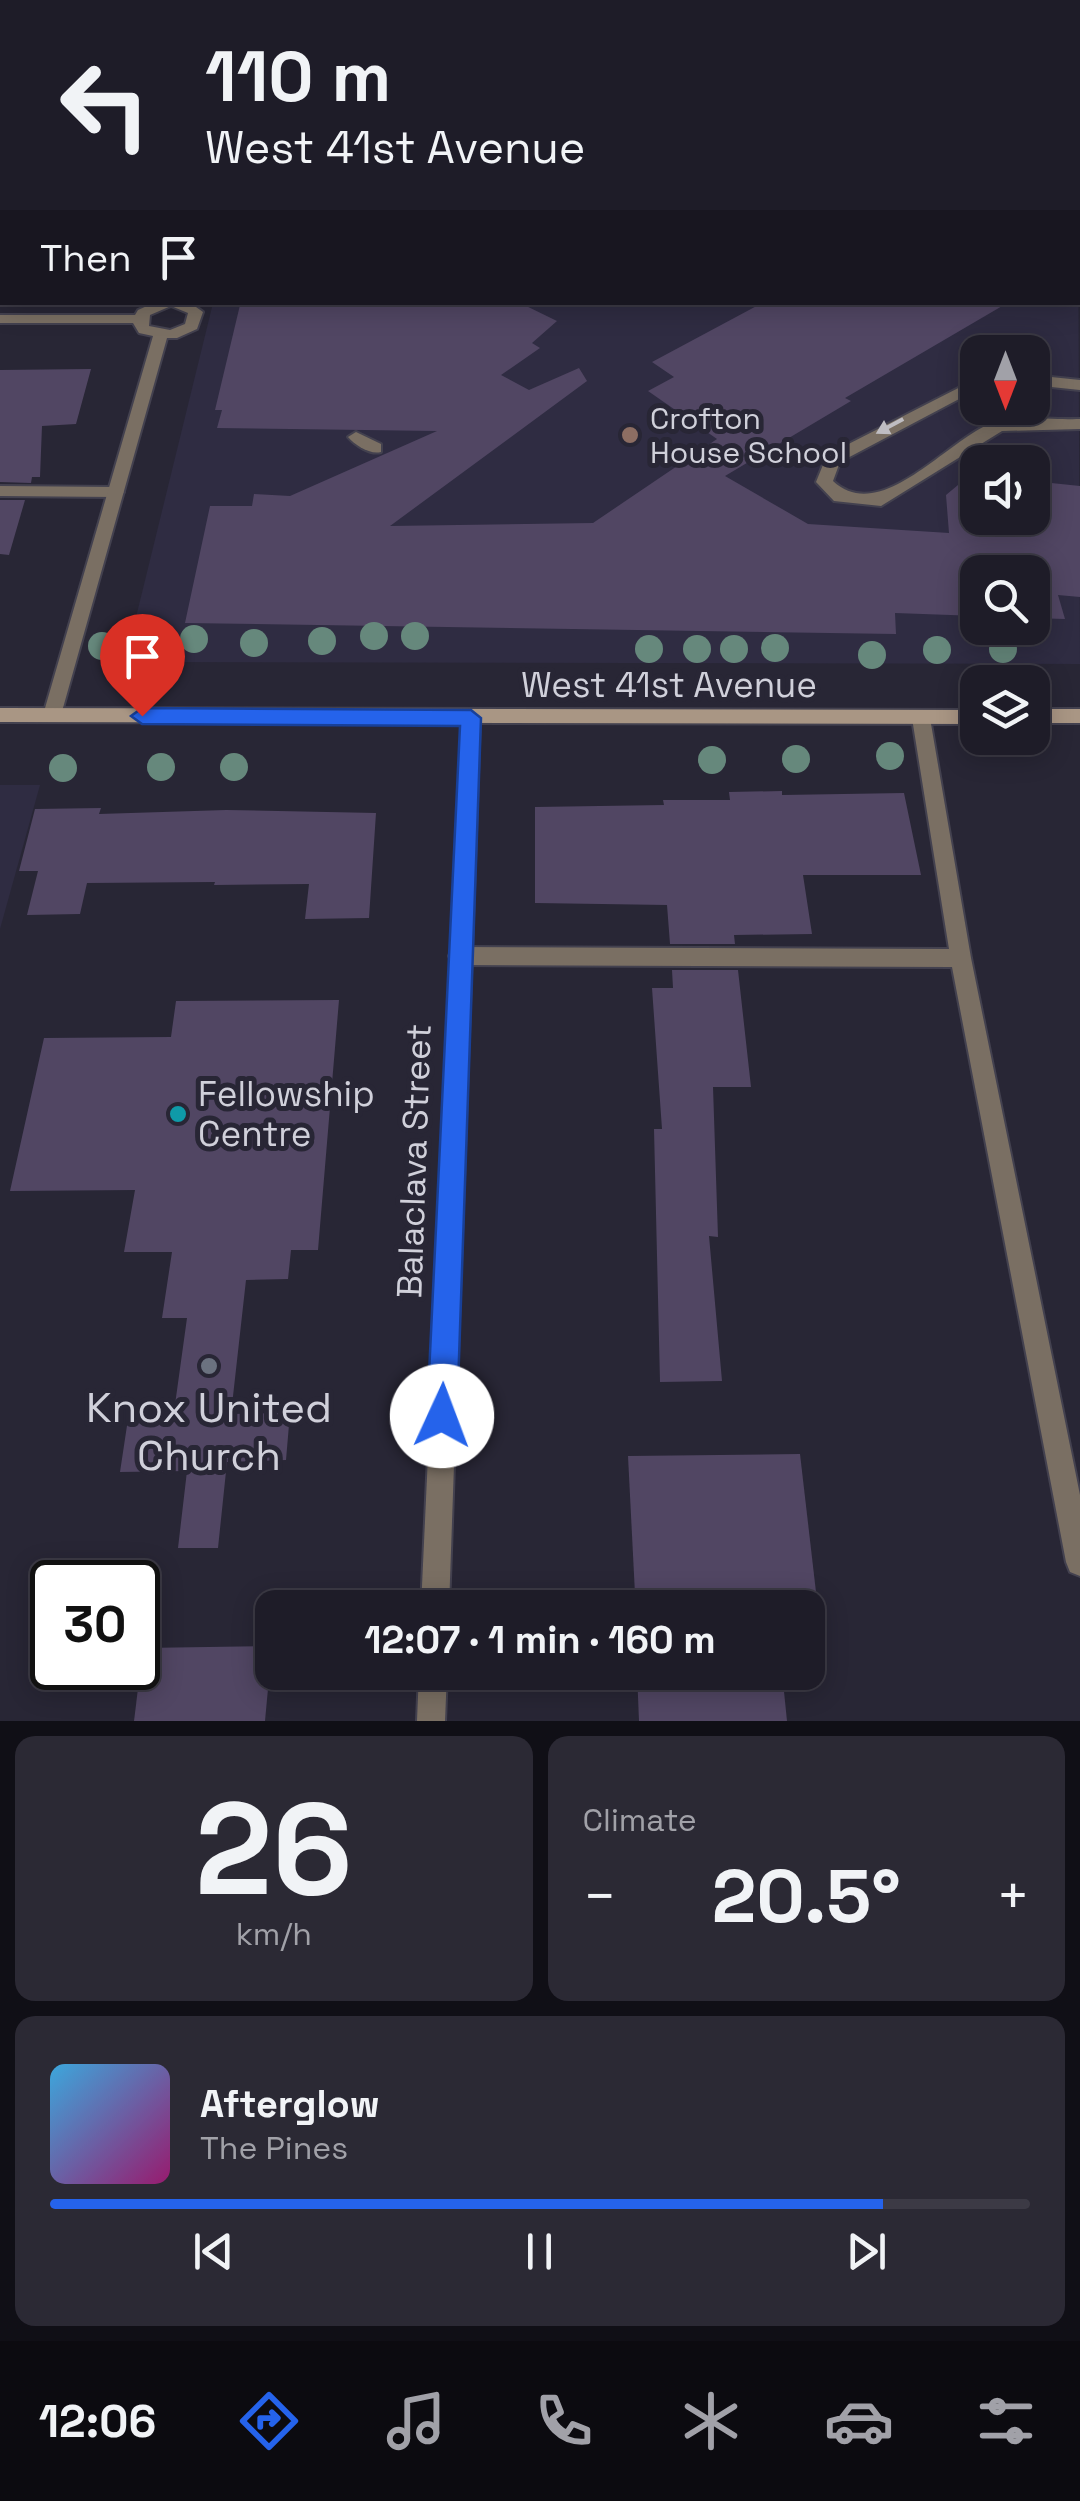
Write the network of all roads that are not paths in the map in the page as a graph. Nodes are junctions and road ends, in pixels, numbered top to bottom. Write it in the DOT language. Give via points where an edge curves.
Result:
graph roads {
  1 [pos="160,305"];
  2 [pos="182,305"];
  3 [pos="0,318"];
  4 [pos="140,319"];
  5 [pos="160,336"];
  6 [pos="1050,382"];
  7 [pos="1080,385"];
  8 [pos="960,392"];
  9 [pos="1080,424"];
  10 [pos="1040,425"];
  11 [pos="1050,425"];
  12 [pos="356,437"];
  13 [pos="375,448"];
  14 [pos="0,492"];
  15 [pos="116,492"];
  16 [pos="0,716"];
  17 [pos="52,716"];
  18 [pos="1050,716"];
  19 [pos="1080,716"];
  20 [pos="960,717"];
  21 [pos="471,718"];
  22 [pos="921,718"];
  23 [pos="458,956"];
  24 [pos="961,958"];
  25 [pos="1080,1562"];
  26 [pos="436,1590"];
  27 [pos="432,1690"];
  28 [pos="431,1721"];
  1 -- 4 [label="street"];
  2 -- 5 [label="street" via="196,319 183,332"];
  3 -- 4 [label="street"];
  4 -- 5 [label="street" via="144,330"];
  5 -- 15 [label="street"];
  6 -- 7 [label="street"];
  8 -- 10 [label="street, one-way" via="833,459 824,482 840,497 881,501 999,426"];
  11 -- 9 [label="street, one-way"];
  12 -- 13 [label="street"];
  14 -- 15 [label="street"];
  15 -- 17 [label="street"];
  16 -- 17 [label="main road, West 41st Avenue"];
  17 -- 21 [label="main road, West 41st Avenue"];
  18 -- 19 [label="main road"];
  20 -- 22 [label="main road, West 41st Avenue"];
  21 -- 22 [label="main road, West 41st Avenue"];
  21 -- 23 [label="street, Balaclava Street"];
  22 -- 24 [label="street"];
  23 -- 24 [label="street"];
  23 -- 26 [label="street, Balaclava Street"];
  24 -- 25 [label="street"];
  27 -- 28 [label="street"];
}
